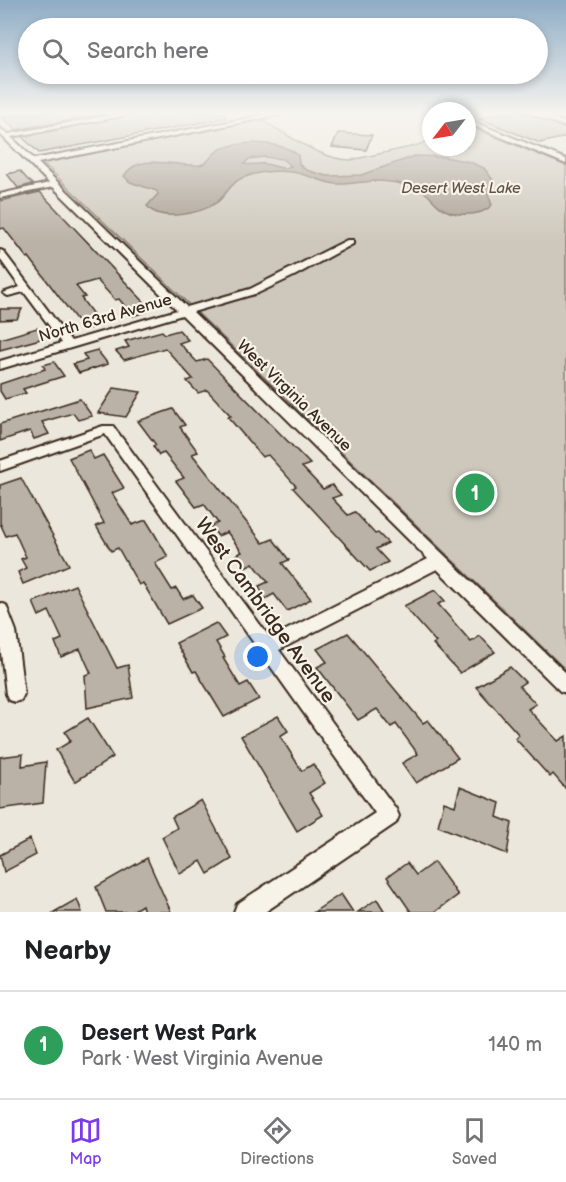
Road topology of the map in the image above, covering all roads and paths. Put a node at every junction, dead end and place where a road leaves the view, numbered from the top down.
1 (26, 156) edge
2 (64, 156) edge
3 (550, 156) edge
4 (32, 162) junction
5 (566, 162) edge
6 (56, 184) junction
7 (0, 196) edge
8 (350, 242) dead end
9 (0, 253) edge
10 (27, 288) junction
11 (8, 293) dead end
12 (184, 311) junction
13 (69, 345) junction
14 (0, 365) edge
15 (0, 466) edge
16 (440, 560) junction
17 (0, 610) edge
18 (268, 647) junction
19 (566, 685) edge
20 (15, 694) dead end
21 (245, 912) edge

1 - 4 street, West Virginia Avenue
2 - 4 street
3 - 5 street
4 - 6 street, West Virginia Avenue
6 - 7 street
6 - 12 street, West Virginia Avenue
8 - 12 street, North 63rd Avenue
9 - 10 street
10 - 11 street
10 - 13 street
12 - 13 street, North 63rd Avenue
12 - 16 street, West Virginia Avenue
13 - 14 street, North 63rd Avenue
15 - 18 street, West Cambridge Avenue
16 - 18 street
16 - 19 street, West Virginia Avenue
17 - 20 street
18 - 21 street, West Cambridge Avenue

